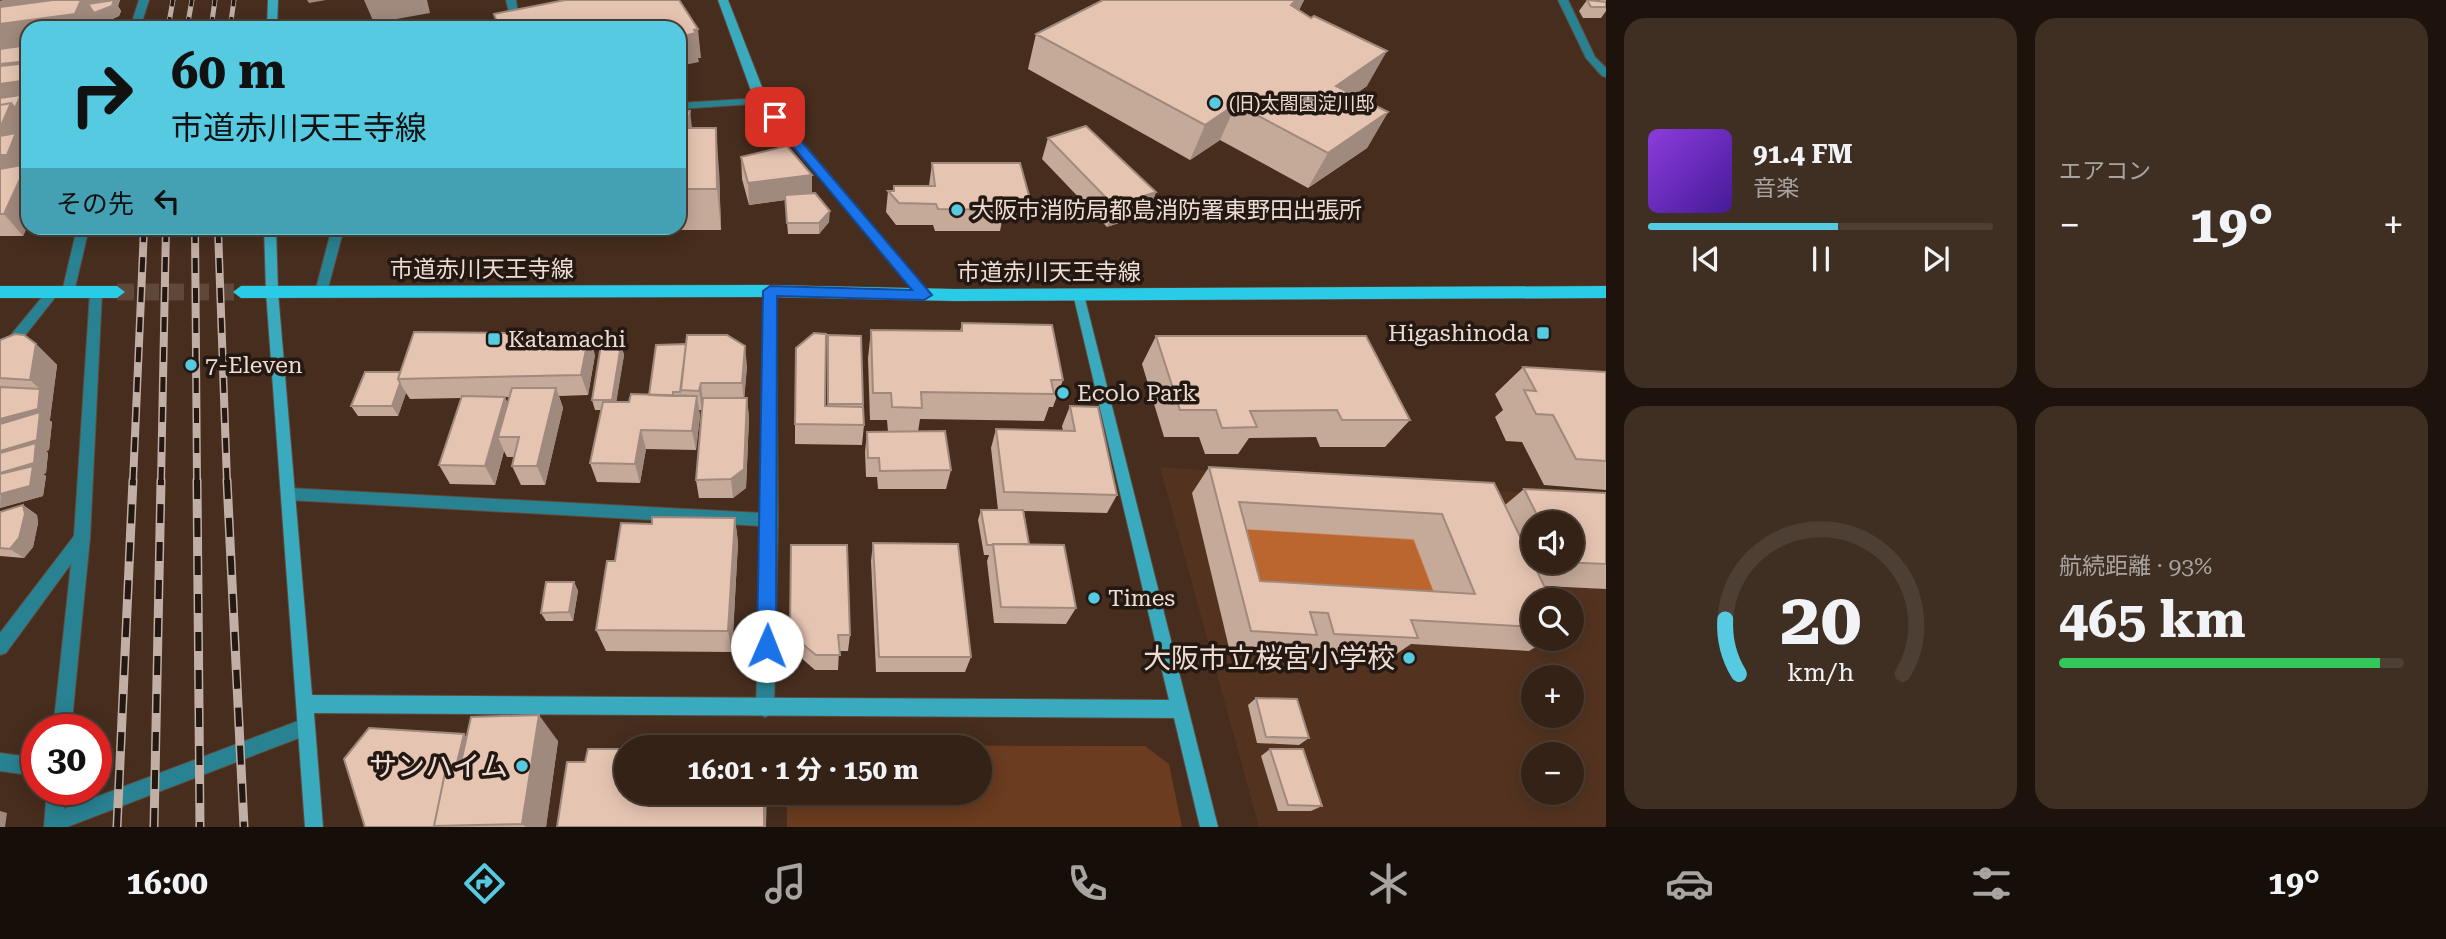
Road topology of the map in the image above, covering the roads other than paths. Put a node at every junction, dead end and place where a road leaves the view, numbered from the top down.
1 (144, 0) edge
2 (273, 0) edge
3 (510, 0) edge
4 (723, 0) edge
5 (1563, 0) edge
6 (528, 18) edge
7 (135, 21) edge
8 (272, 21) edge
9 (516, 21) joint
10 (1606, 74) edge
11 (762, 101) junction
12 (686, 106) edge
13 (81, 235) edge
14 (270, 235) edge
15 (336, 235) edge
16 (770, 291) junction
17 (0, 292) edge
18 (61, 292) junction
19 (96, 292) junction
20 (117, 292) tunnel mouth
21 (241, 292) tunnel mouth
22 (272, 292) junction
23 (321, 292) junction
24 (1606, 292) edge
25 (1079, 294) junction
26 (924, 295) junction
27 (0, 357) edge
28 (288, 494) junction
29 (770, 520) junction
30 (82, 538) junction
31 (0, 647) edge
32 (304, 704) junction
33 (765, 708) junction
34 (1180, 709) junction
35 (64, 714) edge
36 (306, 727) junction
37 (0, 762) edge
38 (21, 764) edge
39 (55, 805) edge
40 (53, 825) edge
41 (314, 827) edge
42 (1209, 827) edge

1 - 7 street
2 - 8 street
3 - 9 street
4 - 11 street
5 - 10 street
6 - 9 street
11 - 12 street
11 - 26 street
13 - 18 street
14 - 22 street
15 - 23 street
16 - 23 main road, 市道赤川天王寺線
16 - 26 main road, 市道赤川天王寺線
16 - 29 street
17 - 18 main road
18 - 19 main road
18 - 27 street
19 - 20 main road
19 - 30 street
21 - 22 main road, 市道赤川天王寺線
22 - 23 main road, 市道赤川天王寺線
22 - 28 street
24 - 25 main road, 市道赤川天王寺線
25 - 26 main road, 市道赤川天王寺線
25 - 34 street
28 - 29 street
28 - 32 street
29 - 33 street
30 - 31 street
30 - 35 street
32 - 33 street
32 - 36 street
33 - 34 street
34 - 42 street
36 - 40 street
36 - 41 street
37 - 38 street
39 - 40 street

